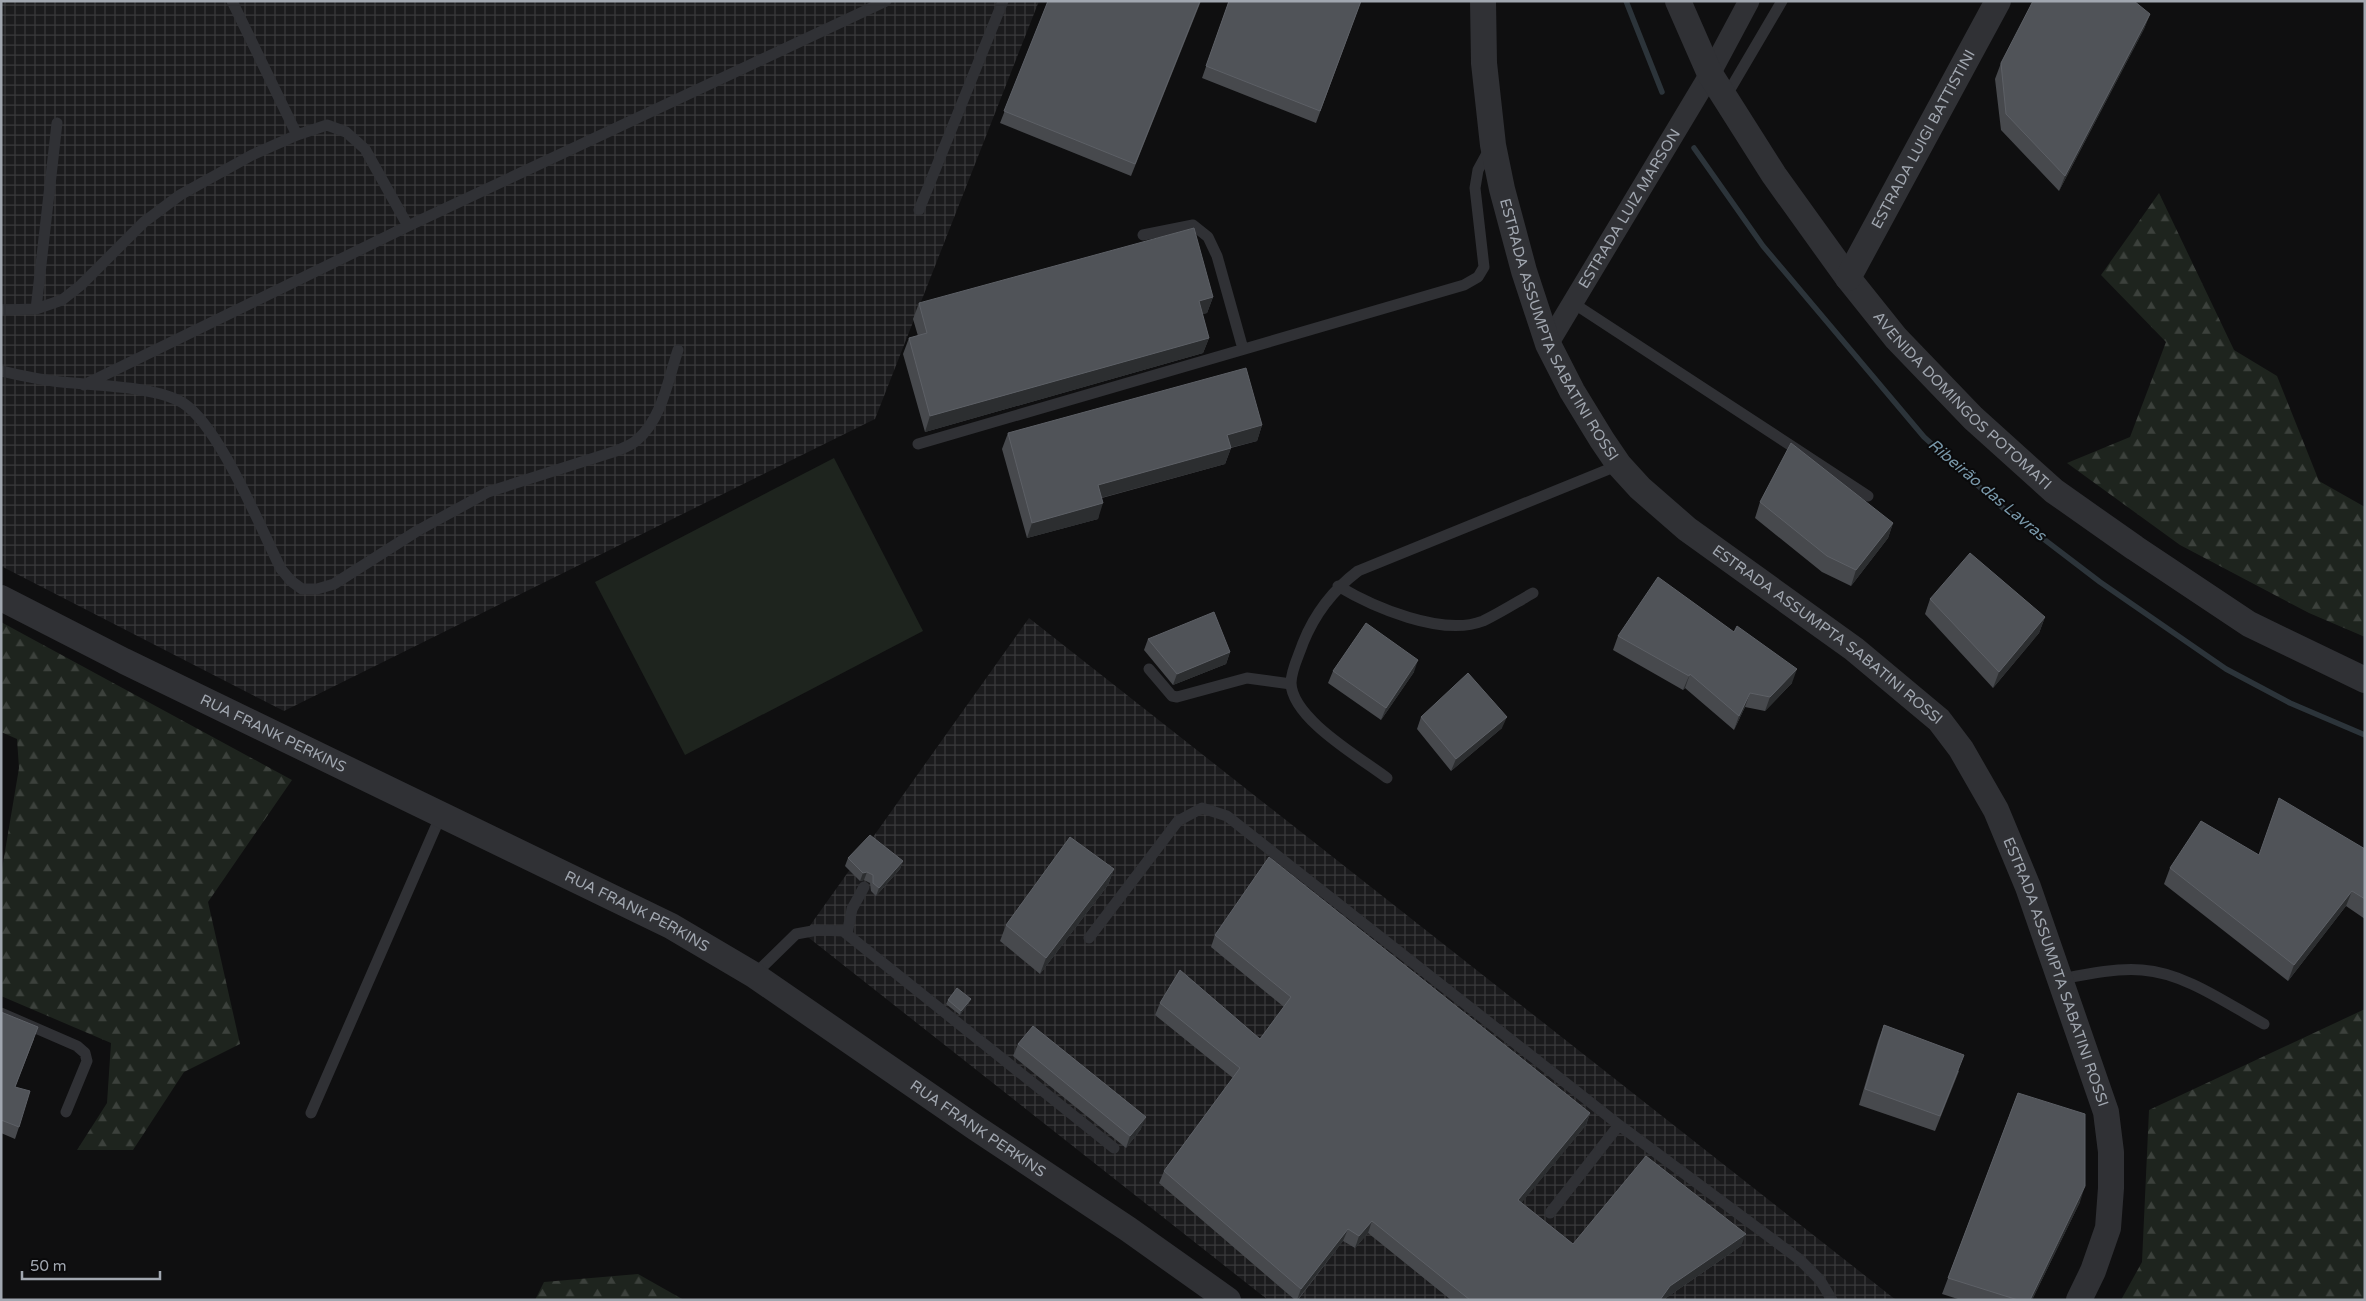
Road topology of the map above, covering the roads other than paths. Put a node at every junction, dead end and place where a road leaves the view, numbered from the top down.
1 (232, 1) edge
2 (886, 1) edge
3 (1003, 1) edge
4 (1483, 1) edge
5 (1678, 1) edge
6 (1749, 1) edge
7 (1782, 1) edge
8 (1998, 1) edge
9 (1710, 74) junction
10 (1725, 98) junction
11 (57, 124) dead end
12 (297, 135) junction
13 (1493, 145) junction
14 (919, 210) dead end
15 (408, 226) junction
16 (1143, 235) dead end
17 (1848, 278) junction
18 (1573, 303) junction
19 (36, 309) junction
20 (1, 310) edge
21 (1548, 344) junction
22 (1243, 349) junction
23 (678, 350) dead end
24 (1, 372) edge
25 (84, 384) junction
26 (918, 444) dead end
27 (1619, 465) junction
28 (1868, 496) dead end
29 (1338, 586) junction
30 (1533, 593) dead end
31 (1, 598) edge
32 (1149, 669) dead end
33 (2365, 680) edge
34 (1291, 684) junction
35 (1387, 778) dead end
36 (441, 815) junction
37 (864, 887) dead end
38 (847, 934) junction
39 (1089, 938) dead end
40 (754, 975) junction
41 (2061, 979) junction
42 (1, 1013) edge
43 (2264, 1024) dead end
44 (66, 1112) dead end
45 (311, 1113) dead end
46 (1619, 1125) junction
47 (1114, 1148) dead end
48 (1550, 1213) dead end
49 (1228, 1300) edge
50 (1832, 1300) edge
51 (2079, 1300) edge

1 - 12 lane
2 - 15 lane
3 - 14 lane
4 - 13 street, ESTRADA ASSUMPTA SABATINI ROSSI
5 - 9 street, AVENIDA DOMINGOS POTOMATI
6 - 9 street, ESTRADA LUIZ MARSON
7 - 10 lane
8 - 17 street, ESTRADA LUIGI BATTISTINI
9 - 10 street, AVENIDA DOMINGOS POTOMATI
9 - 18 street, ESTRADA LUIZ MARSON
10 - 17 street, AVENIDA DOMINGOS POTOMATI
11 - 19 lane
12 - 15 lane
12 - 19 lane
13 - 21 street, ESTRADA ASSUMPTA SABATINI ROSSI
13 - 22 lane
15 - 25 lane
16 - 22 lane
17 - 33 street, AVENIDA DOMINGOS POTOMATI
18 - 21 street, ESTRADA LUIZ MARSON
18 - 28 lane
19 - 20 lane
21 - 27 street, ESTRADA ASSUMPTA SABATINI ROSSI
22 - 26 lane
23 - 25 lane
24 - 25 lane
27 - 29 lane
27 - 41 street, ESTRADA ASSUMPTA SABATINI ROSSI
29 - 30 lane
29 - 34 lane
31 - 36 street, RUA FRANK PERKINS
32 - 34 lane
34 - 35 lane
36 - 40 street, RUA FRANK PERKINS
36 - 45 lane
37 - 38 lane
38 - 40 lane
38 - 47 lane
39 - 46 lane
40 - 49 street, RUA FRANK PERKINS
41 - 43 lane
41 - 51 street, ESTRADA ASSUMPTA SABATINI ROSSI
42 - 44 lane
46 - 48 lane
46 - 50 lane

